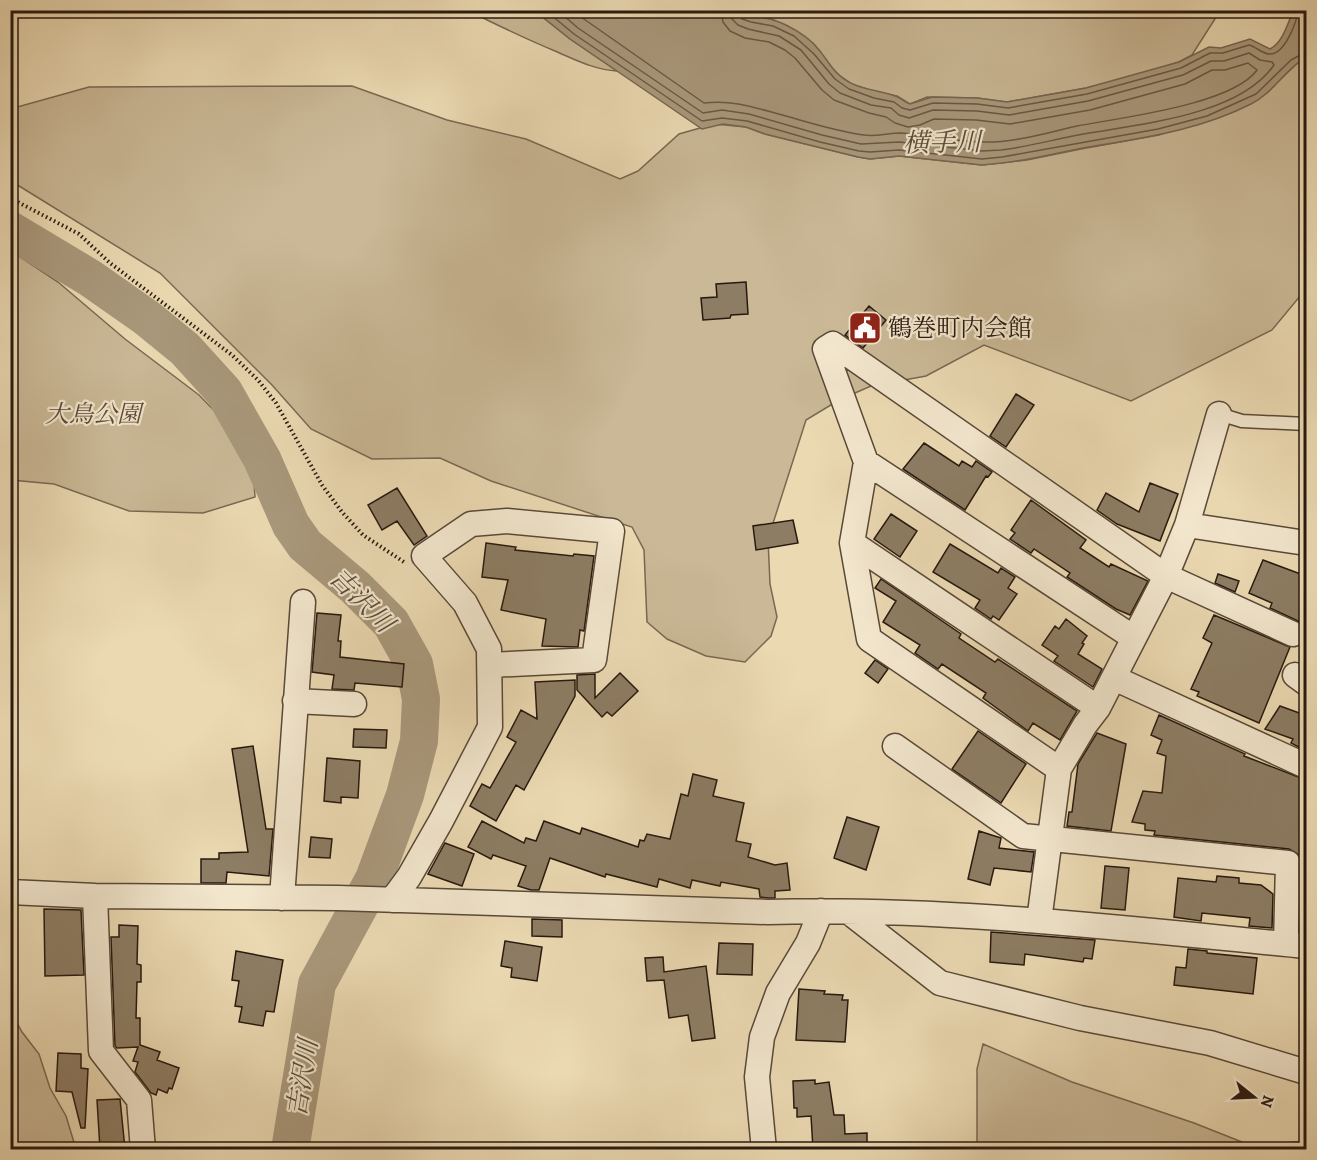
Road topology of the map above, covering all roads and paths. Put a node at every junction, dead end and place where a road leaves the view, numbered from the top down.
1 (10, 198) edge
2 (1219, 414) joint
3 (1306, 424) edge
4 (866, 462) junction
5 (1187, 525) junction
6 (852, 543) junction
7 (1306, 543) edge
8 (411, 567) dead end
9 (1166, 576) junction
10 (303, 602) dead end
11 (1293, 634) dead end
12 (1134, 638) junction
13 (490, 665) junction
14 (1114, 678) junction
15 (295, 701) junction
16 (354, 704) dead end
17 (1098, 708) junction
18 (895, 746) dead end
19 (1306, 766) edge
20 (1059, 769) junction
21 (1050, 838) junction
22 (10, 892) edge
23 (95, 896) junction
24 (282, 898) junction
25 (392, 900) junction
26 (821, 911) junction
27 (849, 912) junction
28 (1039, 921) junction
29 (1296, 945) edge
30 (1306, 1072) edge
31 (143, 1149) edge
32 (764, 1149) edge

1 - 8 path
2 - 3 lane
2 - 5 street
4 - 6 street
4 - 9 street
4 - 12 street
5 - 7 street
5 - 9 street
6 - 17 street
6 - 20 street
9 - 11 street
9 - 12 street
10 - 15 street
12 - 14 street
13 - 13 street
13 - 25 street
14 - 17 street
14 - 19 street
15 - 16 street
15 - 24 street
17 - 20 street
18 - 21 street
20 - 21 street
21 - 28 street
21 - 29 street
22 - 23 street
23 - 24 street
23 - 31 street
24 - 25 street
25 - 26 street
26 - 27 street
26 - 32 street
27 - 28 street
27 - 30 street
28 - 29 street

